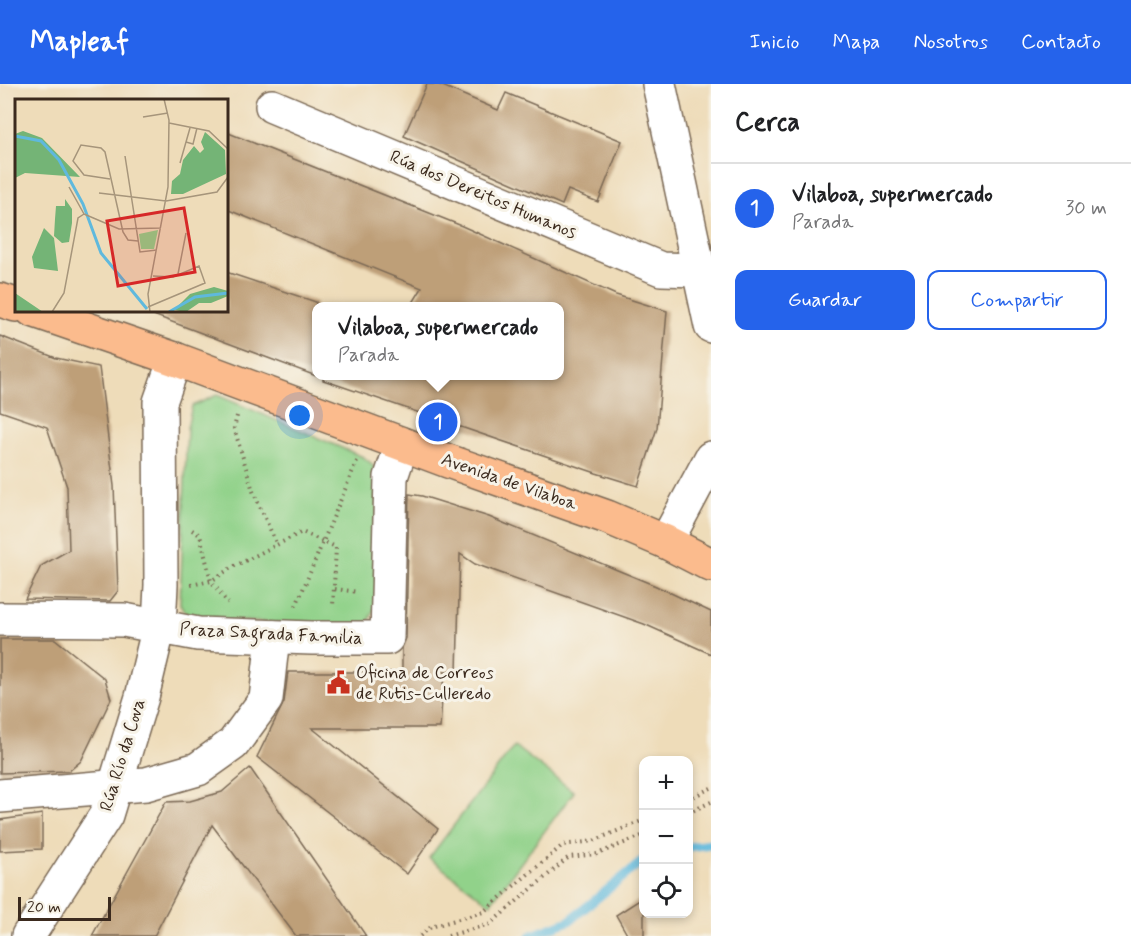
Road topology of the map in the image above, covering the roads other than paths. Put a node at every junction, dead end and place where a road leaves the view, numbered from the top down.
1 (659, 84) edge
2 (272, 106) dead end
3 (698, 270) junction
4 (0, 300) edge
5 (15, 305) edge
6 (38, 312) edge
7 (711, 326) edge
8 (176, 359) junction
9 (402, 444) junction
10 (711, 458) edge
11 (666, 542) junction
12 (711, 565) edge
13 (0, 619) edge
14 (159, 626) junction
15 (278, 637) junction
16 (116, 787) junction
17 (0, 796) edge
18 (28, 936) edge

1 - 3 street
2 - 3 street, Rúa dos Dereitos Humanos
3 - 7 street
4 - 5 highway
6 - 8 highway, Avenida de Vilaboa
8 - 9 highway, Avenida de Vilaboa
8 - 14 street, Praza Sagrada Familia
9 - 11 highway, Avenida de Vilaboa
9 - 15 street, Praza Sagrada Familia
10 - 11 street
11 - 12 highway, Avenida de Vilaboa
13 - 14 street
14 - 15 street, Praza Sagrada Familia
14 - 16 street, Rúa Río da Cova
15 - 16 street
16 - 17 street
16 - 18 street, Rúa Río da Cova

